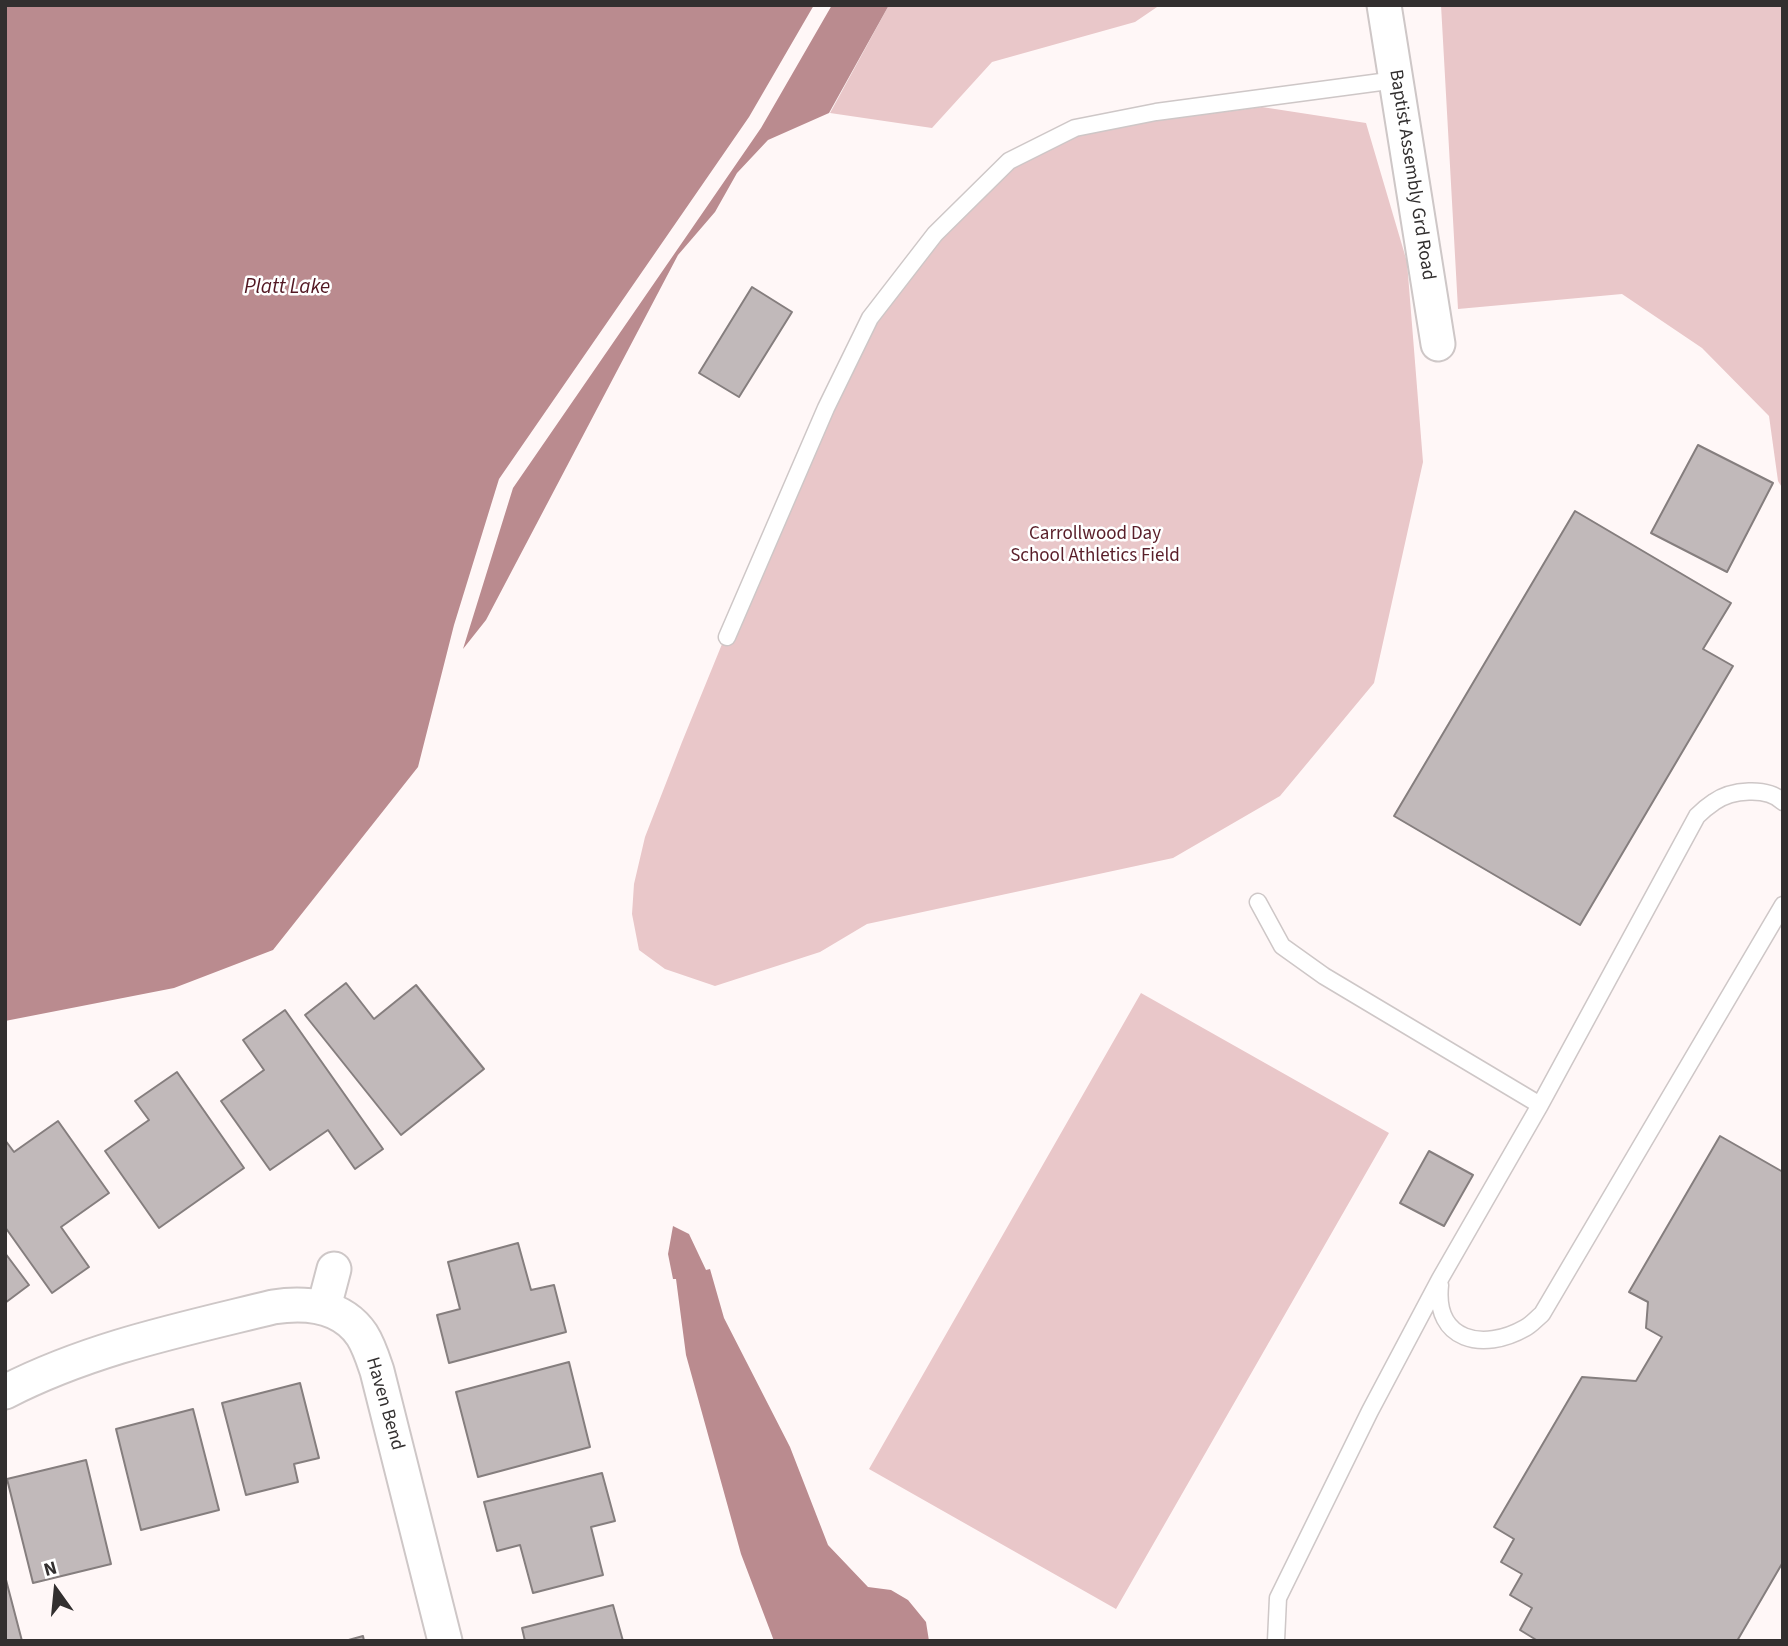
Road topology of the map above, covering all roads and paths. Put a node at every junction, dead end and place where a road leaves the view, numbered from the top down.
1 (1384, 5) edge
2 (1396, 80) junction
3 (1438, 344) dead end
4 (727, 637) dead end
5 (1783, 802) edge
6 (1258, 902) dead end
7 (1783, 905) edge
8 (1540, 1105) junction
9 (334, 1269) dead end
10 (1440, 1279) junction
11 (324, 1307) junction
12 (5, 1392) edge
13 (445, 1641) edge
14 (1276, 1641) edge

1 - 2 street, Baptist Assembly Grd Road
2 - 3 street, Baptist Assembly Grd Road
2 - 4 lane
5 - 8 lane
6 - 8 lane
7 - 10 lane
8 - 10 lane
9 - 11 street
10 - 14 lane
11 - 12 street, Haven Bend
11 - 13 street, Haven Bend

